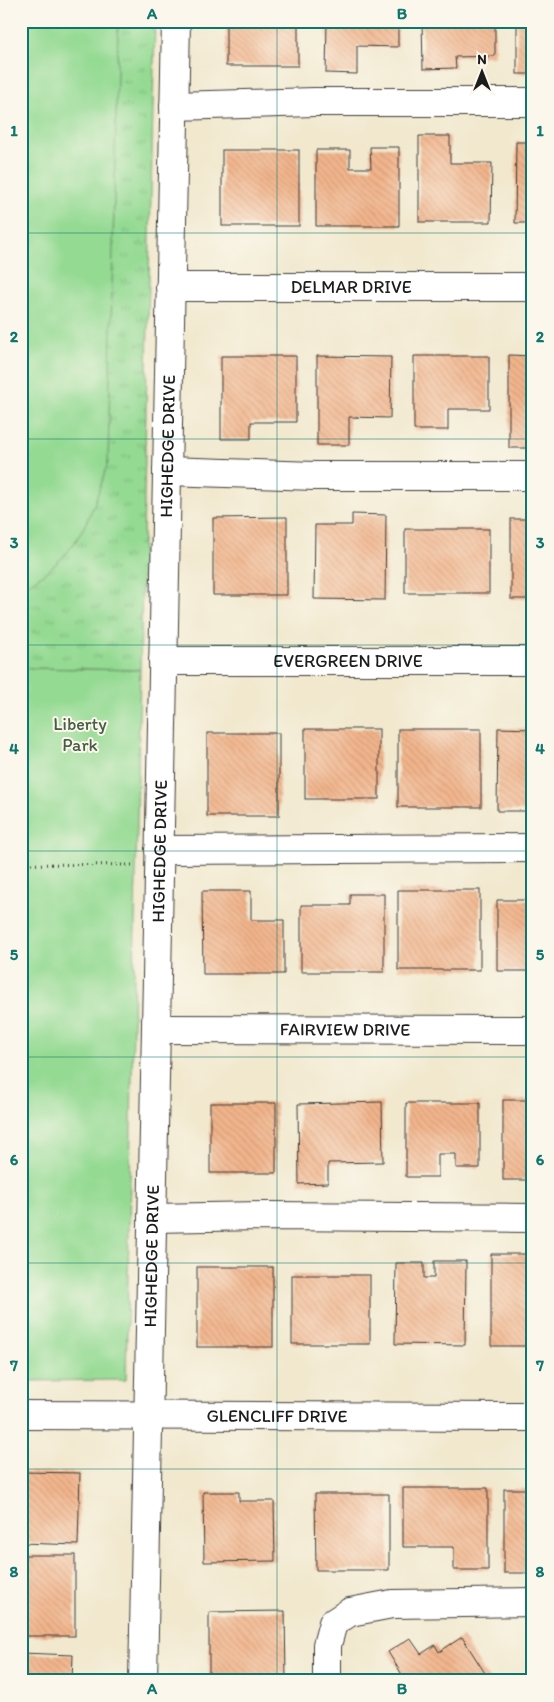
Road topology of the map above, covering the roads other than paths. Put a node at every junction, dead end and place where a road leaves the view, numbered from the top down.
1 (176, 21) edge
2 (533, 102) edge
3 (174, 106) junction
4 (170, 287) junction
5 (533, 287) edge
6 (166, 471) junction
7 (533, 476) edge
8 (163, 661) junction
9 (533, 661) edge
10 (533, 848) edge
11 (150, 857) junction
12 (156, 1029) junction
13 (533, 1030) edge
14 (152, 1218) junction
15 (533, 1218) edge
16 (21, 1415) edge
17 (148, 1415) junction
18 (533, 1417) edge
19 (533, 1602) edge
20 (143, 1681) edge
21 (326, 1681) edge

1 - 3 street, HIGHEDGE DRIVE
2 - 3 street
3 - 4 street, HIGHEDGE DRIVE
4 - 5 street, DELMAR DRIVE
4 - 6 street, HIGHEDGE DRIVE
6 - 7 street
6 - 8 street, HIGHEDGE DRIVE
8 - 9 street, EVERGREEN DRIVE
8 - 11 street, HIGHEDGE DRIVE
10 - 11 street
11 - 12 street, HIGHEDGE DRIVE
12 - 13 street, FAIRVIEW DRIVE
12 - 14 street, HIGHEDGE DRIVE
14 - 15 street
14 - 17 street, HIGHEDGE DRIVE
16 - 17 street, GLENCLIFF DRIVE
17 - 18 street, GLENCLIFF DRIVE
17 - 20 street, HIGHEDGE DRIVE
19 - 21 street

